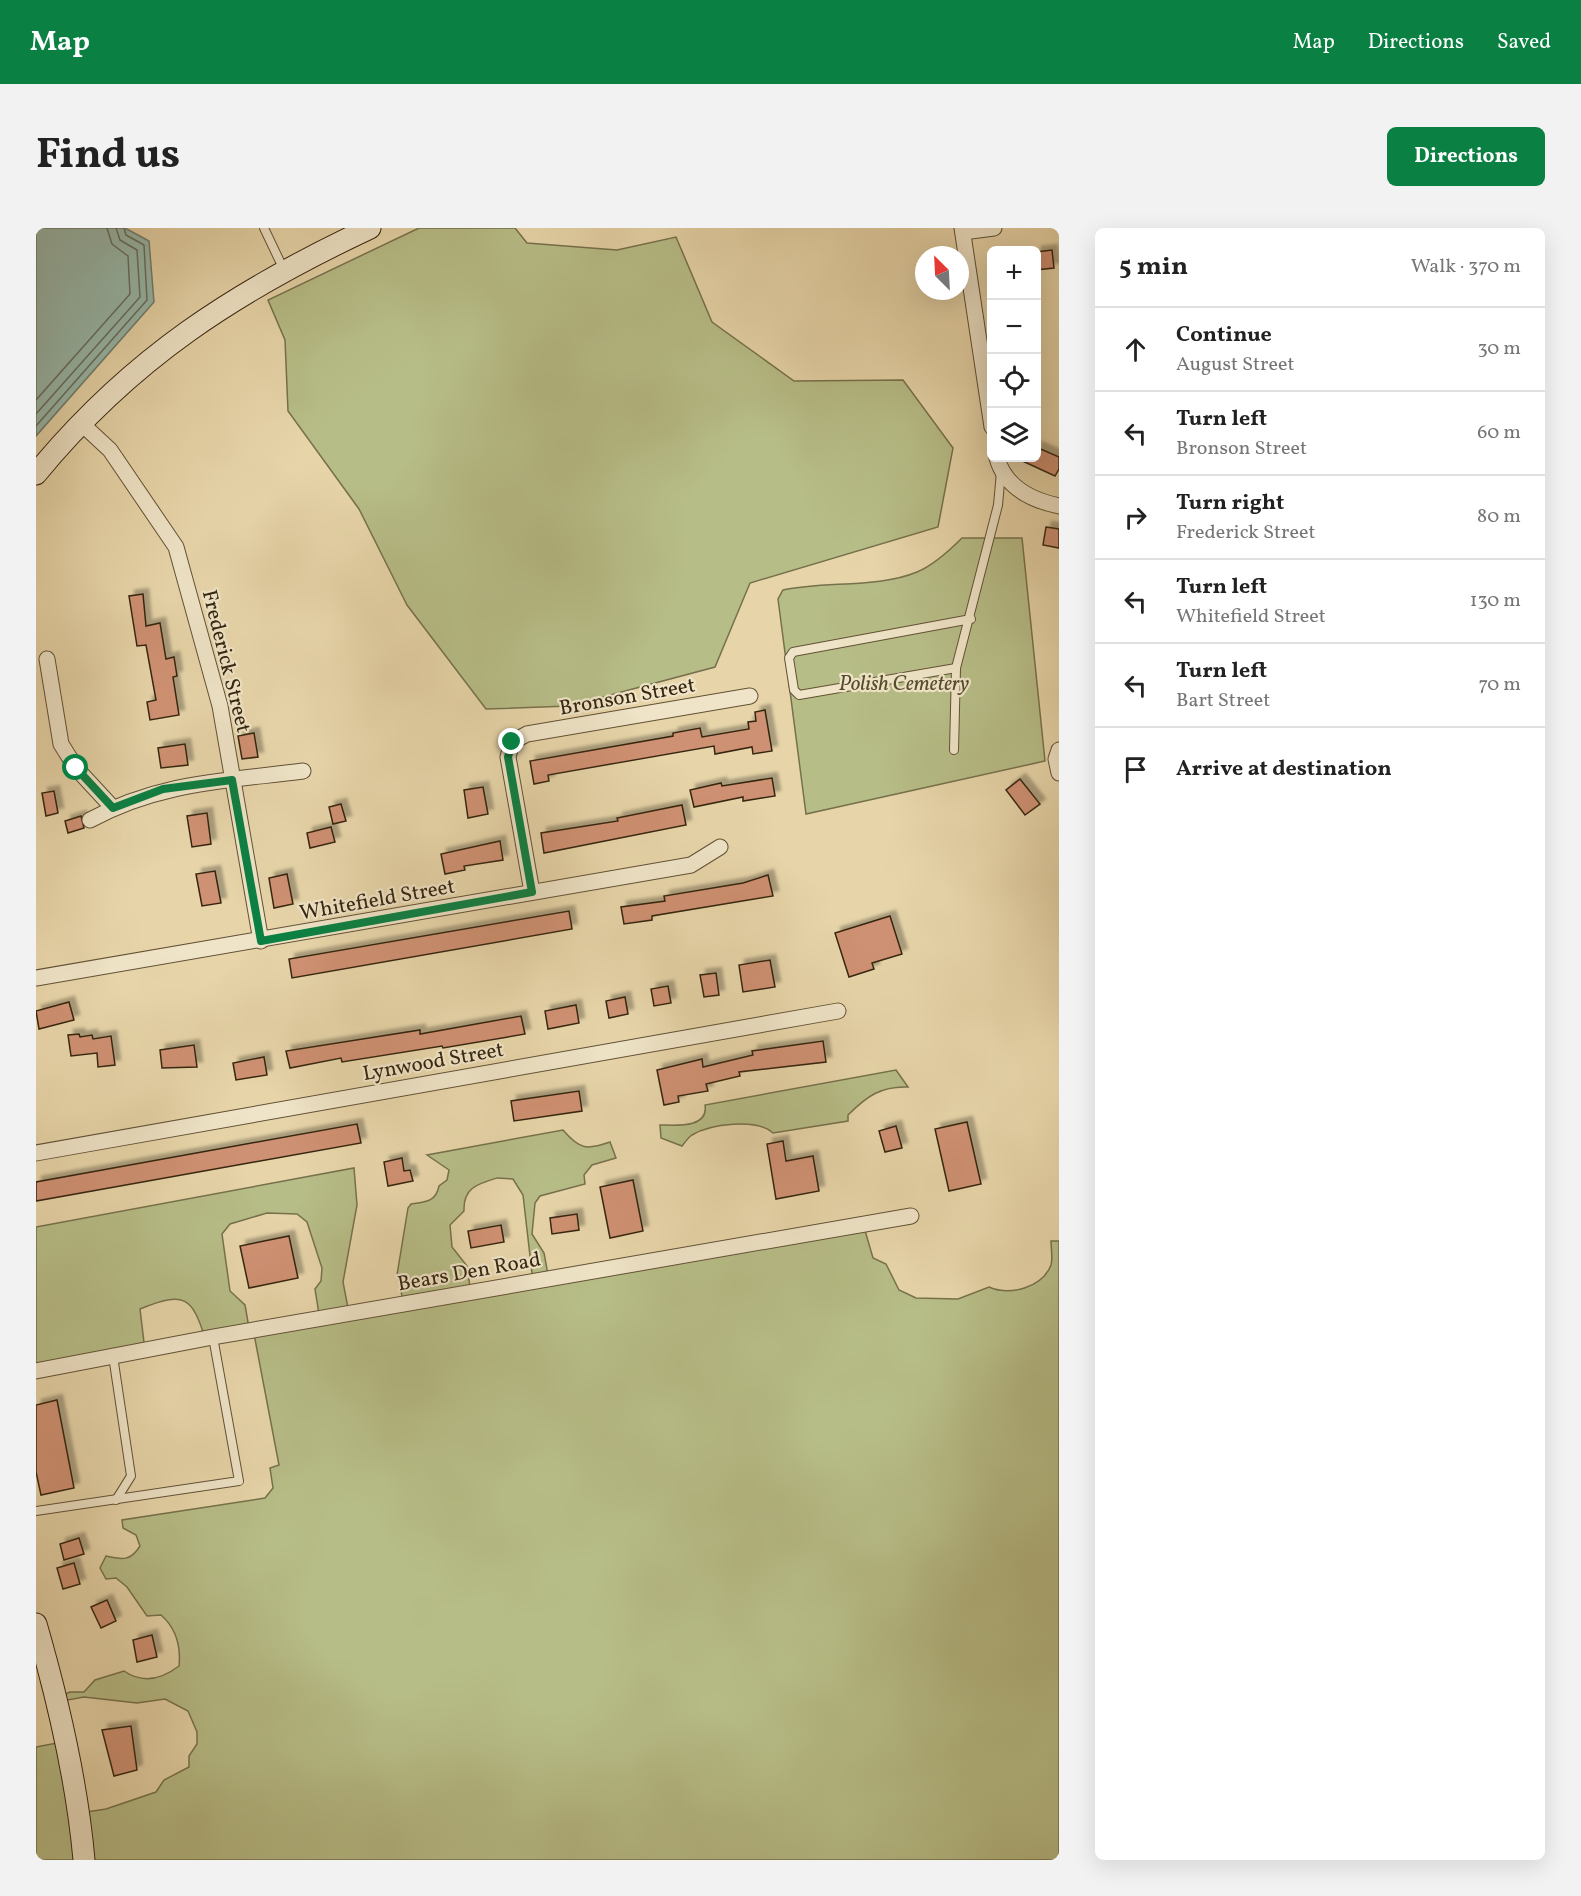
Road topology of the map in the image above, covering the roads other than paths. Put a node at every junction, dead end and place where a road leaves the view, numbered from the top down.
1 (264, 228) edge
2 (370, 228) edge
3 (994, 228) edge
4 (962, 230) edge
5 (284, 270) junction
6 (989, 408) edge
7 (82, 424) junction
8 (999, 465) edge
9 (36, 474) edge
10 (1059, 506) edge
11 (971, 619) junction
12 (47, 659) dead end
13 (956, 668) junction
14 (750, 696) dead end
15 (954, 750) dead end
16 (1059, 750) edge
17 (303, 771) dead end
18 (1059, 773) edge
19 (232, 780) junction
20 (113, 808) junction
21 (90, 820) dead end
22 (720, 847) dead end
23 (532, 892) junction
24 (261, 941) junction
25 (36, 978) edge
26 (838, 1011) dead end
27 (36, 1153) edge
28 (911, 1216) dead end
29 (213, 1337) junction
30 (113, 1356) junction
31 (36, 1371) edge
32 (116, 1500) junction
33 (36, 1511) edge
34 (36, 1624) edge
35 (84, 1860) edge

1 - 5 lane
2 - 5 main road
3 - 4 street
4 - 6 street
5 - 7 main road
7 - 9 main road
7 - 19 street, Frederick Street
8 - 10 street
8 - 11 lane
11 - 13 lane
11 - 13 lane
12 - 20 street
13 - 15 lane
14 - 23 street, Bronson Street
16 - 18 street
17 - 19 street
19 - 20 street
19 - 24 street, Frederick Street
20 - 21 street
22 - 23 street, Whitefield Street
23 - 24 street, Whitefield Street
24 - 25 street, Whitefield Street
26 - 27 street, Lynwood Street
28 - 29 street, Bears Den Road
29 - 30 street, Bears Den Road
29 - 32 lane
30 - 31 street, Bears Den Road
30 - 32 lane
32 - 33 lane
34 - 35 main road

